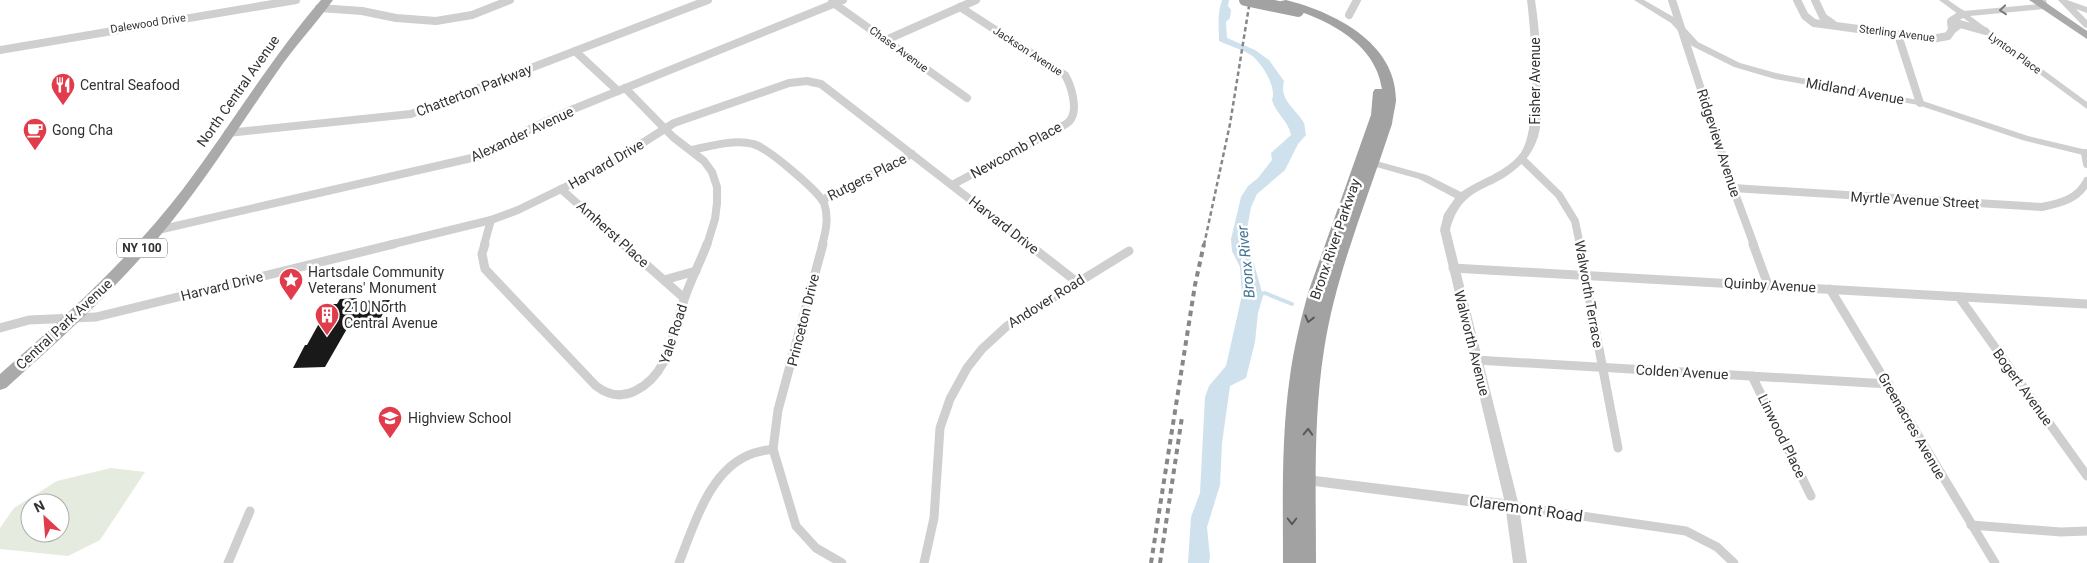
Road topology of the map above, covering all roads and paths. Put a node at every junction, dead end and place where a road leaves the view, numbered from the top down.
1 (296, 0) edge
2 (510, 0) edge
3 (708, 0) edge
4 (843, 0) edge
5 (976, 0) edge
6 (1245, 0) edge
7 (1269, 0) edge
8 (1357, 0) edge
9 (1531, 0) edge
10 (1638, 0) edge
11 (1672, 0) edge
12 (1797, 0) edge
13 (1815, 0) edge
14 (1943, 0) edge
15 (2062, 1) edge
16 (832, 2) edge
17 (2041, 2) edge
18 (323, 4) edge
19 (960, 7) junction
20 (1299, 9) junction
21 (2087, 10) edge
22 (1962, 14) junction
23 (1348, 15) dead end
24 (2086, 22) edge
25 (1838, 26) junction
26 (1952, 30) junction
27 (1682, 31) junction
28 (1988, 33) junction
29 (1898, 35) junction
30 (2087, 36) edge
31 (886, 40) junction
32 (0, 50) edge
33 (576, 51) junction
34 (622, 90) junction
35 (967, 98) dead end
36 (1920, 103) junction
37 (2087, 106) edge
38 (1073, 110) joint
39 (665, 128) junction
40 (228, 134) junction
41 (692, 150) junction
42 (2086, 153) edge
43 (912, 154) junction
44 (1522, 159) junction
45 (1372, 163) junction
46 (2087, 164) edge
47 (203, 171) joint
48 (2087, 181) edge
49 (952, 185) junction
50 (1733, 188) junction
51 (561, 189) junction
52 (1462, 197) junction
53 (822, 200) junction
54 (491, 220) junction
55 (158, 230) junction
56 (1129, 250) dead end
57 (1453, 268) junction
58 (696, 271) junction
59 (1585, 276) junction
60 (664, 280) junction
61 (1077, 282) junction
62 (1768, 285) junction
63 (1830, 289) junction
64 (1959, 297) junction
65 (684, 298) junction
66 (2087, 304) edge
67 (73, 319) junction
68 (0, 328) edge
69 (1476, 360) junction
70 (1602, 368) junction
71 (1752, 376) junction
72 (0, 384) edge
73 (1889, 384) junction
74 (1618, 448) dead end
75 (773, 449) junction
76 (2087, 476) edge
77 (1300, 479) junction
78 (1811, 496) dead end
79 (1512, 506) junction
80 (250, 512) dead end
81 (1971, 525) junction
82 (2087, 531) edge
83 (228, 563) edge
84 (679, 563) edge
85 (842, 563) edge
86 (924, 563) edge
87 (1292, 563) edge
88 (1308, 563) edge
89 (1520, 563) edge
90 (1734, 563) edge
91 (1995, 563) edge

1 - 32 street, Dalewood Drive
2 - 18 street
3 - 33 street, Chatterton Parkway
4 - 16 street, Alexander Avenue
5 - 19 street
6 - 20 highway, Bronx River Parkway, bridge
7 - 20 highway, Bronx River Parkway
8 - 23 street
9 - 44 street, Fisher Avenue
10 - 27 street, Midland Avenue
11 - 27 street, Ridgeview Avenue
12 - 25 street
13 - 25 street
14 - 22 street, Lynton Place
15 - 21 street
15 - 24 street
16 - 31 street, Chase Avenue
16 - 34 street, Alexander Avenue
17 -> 22 street
17 - 24 main road
17 - 30 main road
18 - 40 main road, North Central Avenue / NY 100
19 - 31 street
19 - 38 street, Jackson Avenue
20 - 45 highway, Bronx River Parkway
20 -> 77 highway, Bronx River Parkway
22 - 26 street, Sterling Avenue
22 - 28 street, Lynton Place
25 - 29 street, Sterling Avenue
26 - 28 street, Sterling Avenue
26 - 29 street, Sterling Avenue
27 - 36 street, Midland Avenue
27 - 50 street, Ridgeview Avenue
28 - 37 street, Lynton Place
29 - 36 street
31 - 35 street, Chase Avenue
33 - 34 street, Yale Road
33 - 40 street, Chatterton Parkway
34 - 39 street, Yale Road
34 - 55 street, Alexander Avenue
36 - 42 street, Midland Avenue
38 - 49 street, Newcomb Place
39 - 41 street, Yale Road
39 - 43 street, Harvard Drive
39 - 51 street, Harvard Drive
40 - 47 main road, North Central Avenue / NY 100
41 - 53 street
41 - 58 street, Yale Road
42 - 46 street
43 - 49 street, Harvard Drive
43 - 53 street, Rutgers Place
44 - 52 street, Walworth Avenue
44 - 59 street, Walworth Terrace
45 - 52 street
77 -> 45 highway, Bronx River Parkway
47 - 55 main road, Central Park Avenue / NY 100
48 - 50 street, Myrtle Avenue Street
49 - 61 street, Harvard Drive
50 - 62 street, Ridgeview Avenue
51 - 54 street, Harvard Drive
51 - 60 street, Amherst Place
52 - 57 street, Walworth Avenue
53 - 75 street, Princeton Drive
54 - 65 street, Yale Road
54 - 67 street, Harvard Drive
55 - 67 main road, Central Park Avenue / NY 100
56 - 61 street, Andover Road
57 - 59 street, Quinby Avenue
57 - 69 street, Walworth Avenue
58 - 60 street
58 - 65 street, Yale Road
59 - 62 street, Quinby Avenue
59 - 70 street, Walworth Terrace
60 - 65 street, Amherst Place
61 - 86 street, Andover Road
62 - 63 street, Quinby Avenue
63 - 64 street, Quinby Avenue
63 - 73 street, Greenacres Avenue
64 - 66 street, Quinby Avenue
64 - 76 street, Bogert Avenue
67 - 68 street, Harvard Drive
67 - 72 main road, Central Park Avenue / NY 100
69 - 70 street, Colden Avenue
69 - 79 street, Walworth Avenue
70 - 71 street, Colden Avenue
70 - 74 street, Walworth Terrace
71 - 73 street, Colden Avenue
71 - 78 street, Linwood Place
73 - 81 street, Greenacres Avenue
75 - 84 street
75 - 85 street, Princeton Drive
77 - 79 street, Claremont Road
77 -> 87 highway, Bronx River Parkway
77 - 88 highway, Bronx River Parkway
79 - 89 street, Walworth Avenue
79 - 90 street, Claremont Road
80 - 83 street
81 - 82 street
81 - 91 street, Greenacres Avenue

